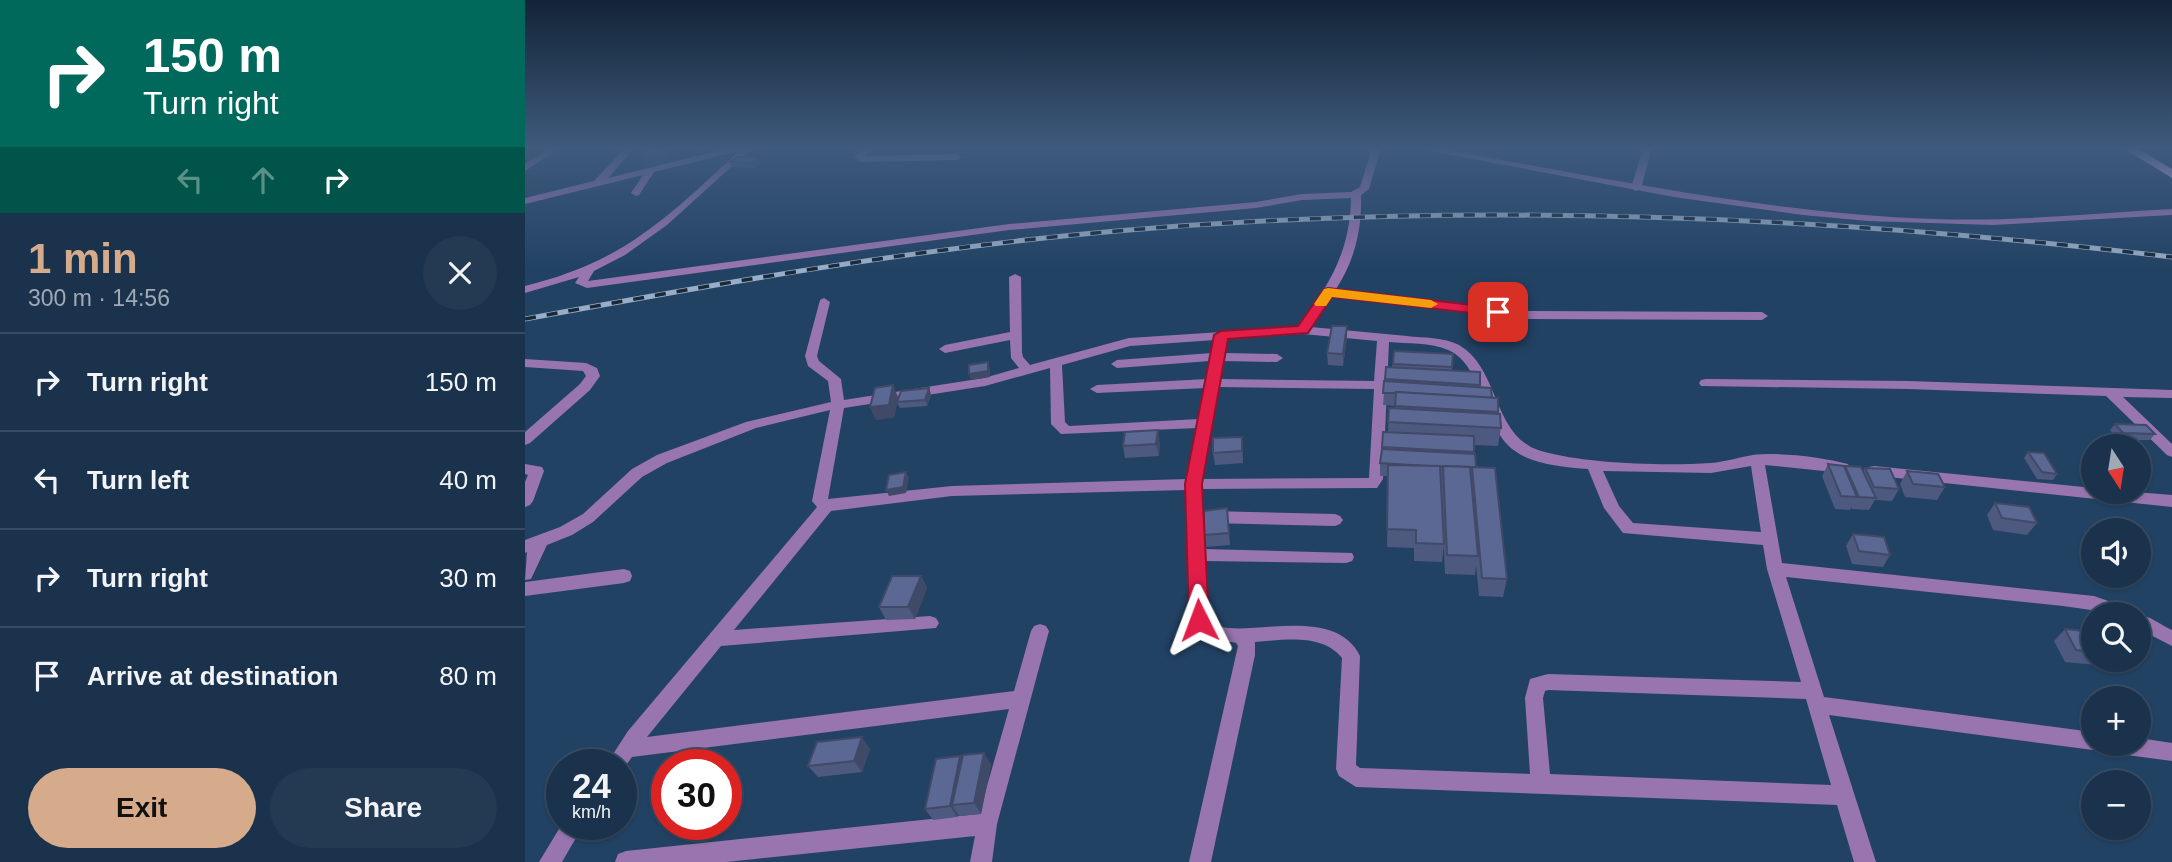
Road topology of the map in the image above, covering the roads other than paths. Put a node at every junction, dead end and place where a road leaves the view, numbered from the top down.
1 (579, 188) edge
2 (639, 188) edge
3 (704, 188) edge
4 (1364, 188) edge
5 (1637, 188) edge
6 (636, 193) dead end
7 (1356, 195) junction
8 (525, 201) edge
9 (2172, 212) edge
10 (590, 267) junction
11 (1015, 277) dead end
12 (525, 290) edge
13 (1328, 292) junction
14 (824, 302) dead end
15 (1762, 316) dead end
16 (1303, 330) junction
17 (1015, 335) junction
18 (1221, 335) junction
19 (1383, 338) junction
20 (945, 349) dead end
21 (1217, 357) junction
22 (1277, 358) dead end
23 (525, 363) edge
24 (1056, 363) junction
25 (1117, 364) dead end
26 (1028, 371) junction
27 (1212, 383) junction
28 (1706, 383) dead end
29 (1381, 385) junction
30 (1097, 389) dead end
31 (2111, 393) junction
32 (2172, 394) edge
33 (838, 405) junction
34 (1204, 423) junction
35 (525, 440) edge
36 (2172, 452) edge
37 (1757, 460) junction
38 (1593, 464) junction
39 (525, 469) edge
40 (1193, 484) junction
41 (525, 501) edge
42 (2172, 501) edge
43 (826, 506) junction
44 (1195, 517) junction
45 (1335, 520) dead end
46 (1770, 539) junction
47 (532, 545) edge
48 (1196, 555) junction
49 (1346, 557) dead end
50 (1776, 569) junction
51 (525, 574) edge
52 (624, 576) dead end
53 (525, 589) edge
54 (2086, 602) edge
55 (930, 623) dead end
56 (2151, 628) edge
57 (1040, 631) dead end
58 (1241, 636) junction
59 (716, 639) junction
60 (2172, 639) edge
61 (1816, 698) junction
62 (1020, 699) junction
63 (2081, 739) edge
64 (627, 748) joint
65 (2151, 749) edge
66 (2172, 752) edge
67 (1541, 783) junction
68 (1845, 795) junction
69 (987, 824) junction
70 (563, 840) edge
71 (549, 862) edge
72 (626, 862) edge
73 (981, 862) edge
74 (1200, 862) edge
75 (1865, 862) edge

1 - 8 street
2 - 6 street
3 - 10 street
4 - 7 street
5 - 9 street
7 - 10 street
7 - 13 street
10 - 12 street
11 - 17 street
13 - 15 street
13 - 16 street
14 - 33 street
16 - 18 street
16 - 19 street
17 - 20 street
17 - 26 street
18 - 21 street
18 - 24 street
19 - 29 street
19 - 38 street
21 - 22 street
21 - 25 street
21 - 27 street
23 - 35 street
24 - 26 street
24 - 34 street
26 - 33 street
27 - 29 street
27 - 30 street
27 - 34 street
28 - 31 street
29 - 40 street
31 - 32 street
31 - 36 street
33 - 43 street
33 - 47 street
34 - 40 street
37 - 38 street
37 - 42 street
37 - 46 street
38 - 46 street
39 - 41 street
40 - 43 street
40 - 44 street
43 - 59 street
44 - 45 street
44 - 48 street
46 - 50 street
47 - 51 street
48 - 49 street
48 - 58 street
50 - 54 street
50 - 61 street
52 - 53 street
55 - 59 street
56 - 60 street
57 - 62 street
58 - 67 street
58 - 74 street
59 - 64 street
61 - 63 street
61 - 67 street
61 - 68 street
62 - 64 street
62 - 69 street
65 - 66 street
67 - 68 street
68 - 75 street
69 - 72 street
69 - 73 street
70 - 71 street

